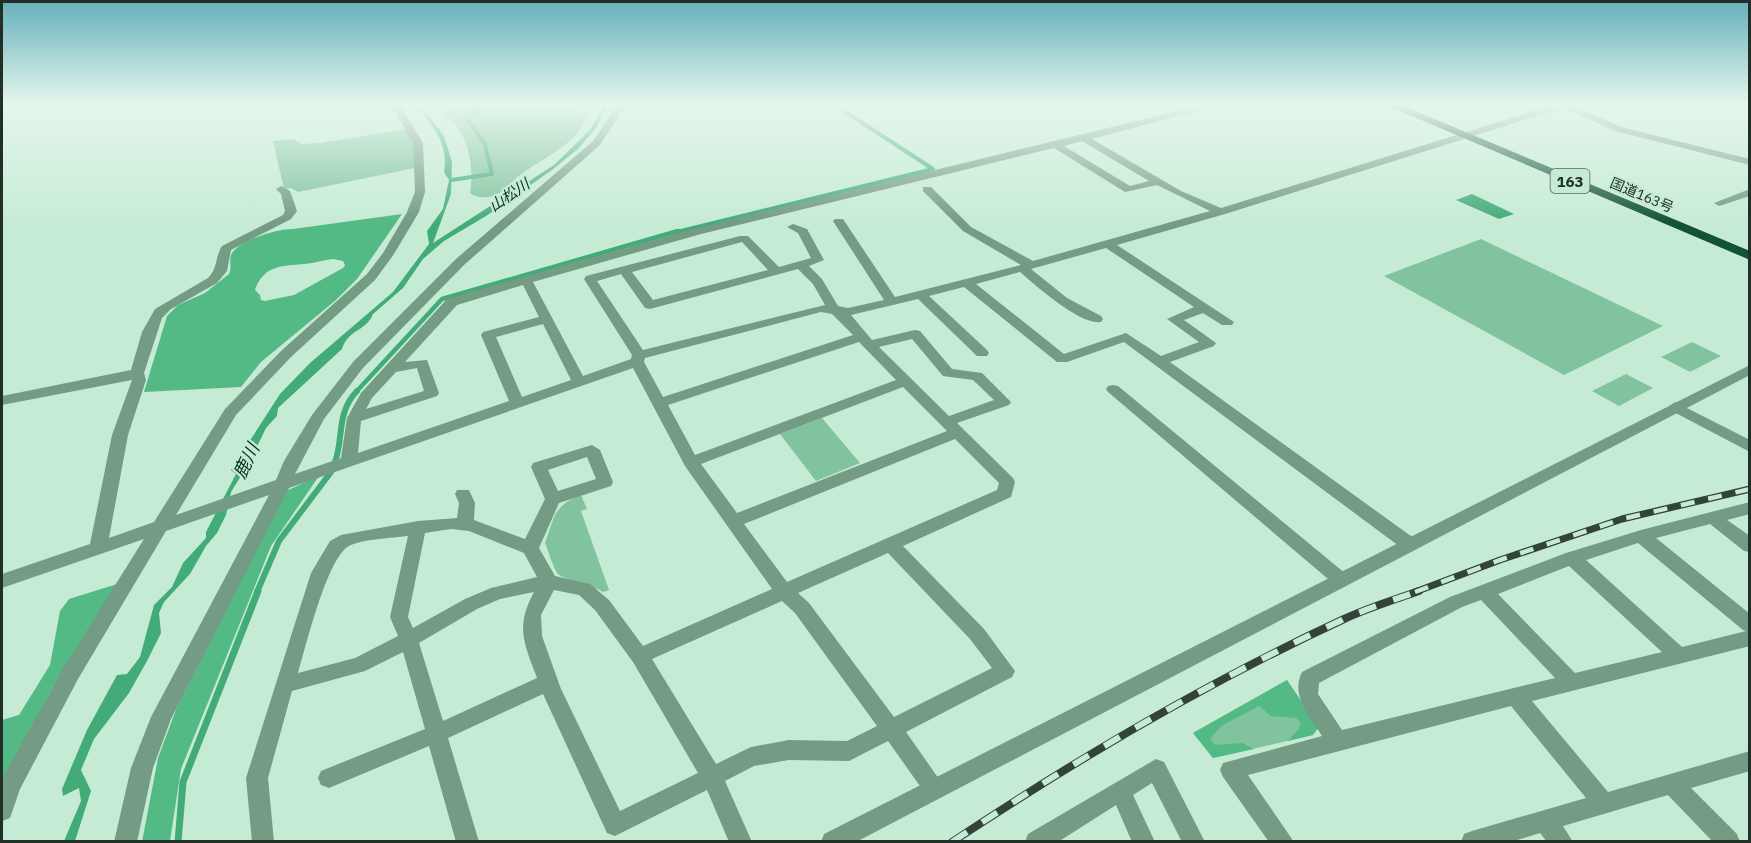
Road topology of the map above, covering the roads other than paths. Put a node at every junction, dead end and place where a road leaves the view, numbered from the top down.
1 (417, 144) edge
2 (595, 144) edge
3 (1095, 144) edge
4 (1443, 144) edge
5 (1484, 144) edge
6 (1679, 144) edge
7 (1056, 145) joint
8 (1749, 162) edge
9 (1160, 181) junction
10 (281, 189) dead end
11 (927, 189) dead end
12 (1749, 192) edge
13 (1719, 203) dead end
14 (1221, 212) junction
15 (839, 221) dead end
16 (793, 226) dead end
17 (1108, 244) junction
18 (1749, 256) edge
19 (800, 264) junction
20 (1026, 267) junction
21 (624, 270) junction
22 (776, 270) junction
23 (526, 280) junction
24 (966, 282) junction
25 (920, 294) junction
26 (892, 302) junction
27 (833, 308) junction
28 (1204, 308) junction
29 (547, 319) junction
30 (1096, 319) dead end
31 (1227, 322) dead end
32 (865, 340) junction
33 (982, 353) dead end
34 (638, 359) junction
35 (1160, 361) junction
36 (392, 368) junction
37 (1749, 369) edge
38 (137, 373) junction
39 (579, 381) junction
40 (905, 381) junction
41 (1113, 389) dead end
42 (2, 400) edge
43 (517, 403) junction
44 (660, 403) junction
45 (1675, 407) junction
46 (354, 418) junction
47 (951, 427) junction
48 (1749, 447) edge
49 (349, 461) junction
50 (691, 462) junction
51 (283, 484) junction
52 (463, 495) dead end
53 (553, 499) dead end
54 (1749, 508) edge
55 (1712, 517) junction
56 (732, 522) junction
57 (465, 524) junction
58 (159, 525) junction
59 (418, 527) junction
60 (1641, 536) junction
61 (890, 544) junction
62 (1409, 544) junction
63 (1749, 546) edge
64 (98, 548) junction
65 (530, 548) junction
66 (1572, 558) junction
67 (1340, 579) junction
68 (2, 581) edge
69 (549, 582) junction
70 (784, 592) junction
71 (1485, 592) junction
72 (1749, 625) edge
73 (1749, 638) edge
74 (409, 640) junction
75 (1678, 655) junction
76 (639, 656) junction
77 (549, 682) junction
78 (1571, 682) junction
79 (284, 685) junction
80 (1516, 697) junction
81 (892, 730) junction
82 (437, 733) junction
83 (1337, 741) junction
84 (1749, 762) edge
85 (329, 777) dead end
86 (712, 777) junction
87 (1672, 784) junction
88 (935, 789) junction
89 (1120, 790) junction
90 (1604, 804) junction
91 (2, 811) edge
92 (1544, 820) junction
93 (125, 842) edge
94 (263, 842) edge
95 (468, 842) edge
96 (741, 842) edge
97 (832, 842) edge
98 (1036, 842) edge
99 (1144, 842) edge
100 (1194, 842) edge
101 (1282, 842) edge
102 (1472, 842) edge
103 (1562, 842) edge
104 (1729, 842) edge

1 - 58 street
2 - 51 street
3 - 9 street
4 - 14 street
5 - 18 highway, 国道163号 / 163
6 - 8 street
7 - 9 street
7 - 23 street
9 - 14 street
10 - 38 street
11 - 20 street
12 - 13 street
14 - 17 street
15 - 26 street
16 - 19 street
17 - 20 street
17 - 28 street
19 - 22 street
19 - 27 street
20 - 24 street
20 - 30 street
21 - 22 street
21 - 22 street
21 - 34 street
23 - 29 street
23 - 36 street
24 - 25 street
24 - 35 street
25 - 26 street
25 - 33 street
26 - 27 street
27 - 32 street
27 - 34 street
28 - 31 street
28 - 35 street
29 - 39 street
29 - 43 street
32 - 40 street
32 - 44 street
32 - 47 street
34 - 39 street
34 - 44 street
35 - 62 street
36 - 46 street
36 - 46 street
37 - 45 street
38 - 42 street
38 - 64 street
39 - 43 street
40 - 47 street
40 - 50 street
41 - 67 street
43 - 49 street
44 - 50 street
45 - 48 street
45 - 62 street
46 - 49 street
47 - 56 street
47 - 61 street
49 - 51 street
50 - 56 street
51 - 58 street
51 - 93 street
52 - 57 street
53 - 65 street
54 - 55 street
55 - 60 street
55 - 63 street
56 - 70 street
57 - 59 street
57 - 65 street
58 - 64 street
58 - 91 street
59 - 74 street
59 - 79 street
60 - 66 street
60 - 72 street
61 - 70 street
61 - 81 street
62 - 67 street
64 - 68 street
65 - 69 street
66 - 71 street
66 - 75 street
67 - 88 street
69 - 74 street
69 - 76 street
69 - 77 street
70 - 76 street
70 - 81 street
71 - 78 street
71 - 83 street
73 - 75 street
74 - 79 street
74 - 82 street
75 - 78 street
76 - 86 street
77 - 82 street
77 - 86 street
78 - 80 street
79 - 94 street
80 - 83 street
80 - 90 street
81 - 86 street
81 - 88 street
82 - 85 street
82 - 95 street
83 - 101 street
84 - 87 street
86 - 96 street
87 - 90 street
87 - 104 street
88 - 97 street
89 - 98 street
89 - 99 street
89 - 100 street
90 - 92 street
92 - 102 street
92 - 103 street

